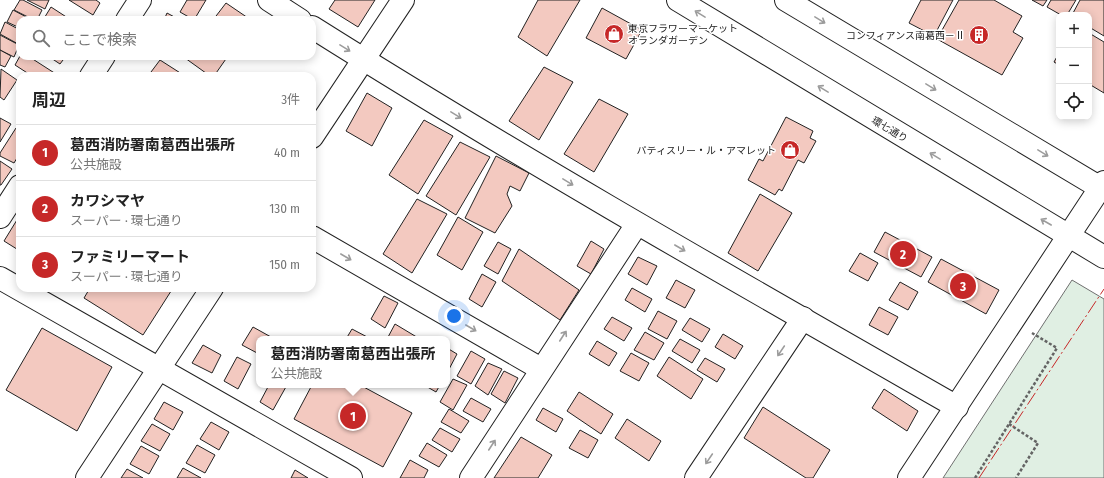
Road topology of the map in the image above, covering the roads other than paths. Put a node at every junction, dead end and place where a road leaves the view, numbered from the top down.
1 (140, 0) edge
2 (269, 0) edge
3 (403, 0) edge
4 (678, 0) edge
5 (786, 0) edge
6 (130, 16) edge
7 (294, 16) edge
8 (316, 30) edge
9 (101, 60) edge
10 (363, 60) junction
11 (94, 72) edge
12 (316, 131) edge
13 (1103, 186) edge
14 (16, 192) edge
15 (0, 217) edge
16 (637, 224) junction
17 (1069, 235) junction
18 (316, 239) edge
19 (1104, 256) edge
20 (0, 278) edge
21 (16, 287) edge
22 (25, 292) edge
23 (209, 292) edge
24 (802, 318) junction
25 (159, 368) junction
26 (541, 369) junction
27 (957, 407) junction
28 (87, 478) edge
29 (351, 478) edge
30 (471, 478) edge
31 (696, 478) edge
32 (909, 478) edge

1 - 6 street
2 - 7 street
3 - 10 street
17 -> 4 street, 環七通り
5 -> 13 street
8 -> 10 street
9 - 11 street
10 - 12 street
10 -> 16 street
13 - 17 street
14 - 15 street
16 -> 24 street
26 -> 16 street
17 - 19 street, 環七通り
17 - 27 street
18 -> 26 street
20 - 21 street
22 - 25 street
23 - 25 street
24 - 27 street
24 -> 31 street
25 - 28 street
25 - 29 street
30 -> 26 street
27 - 32 street

